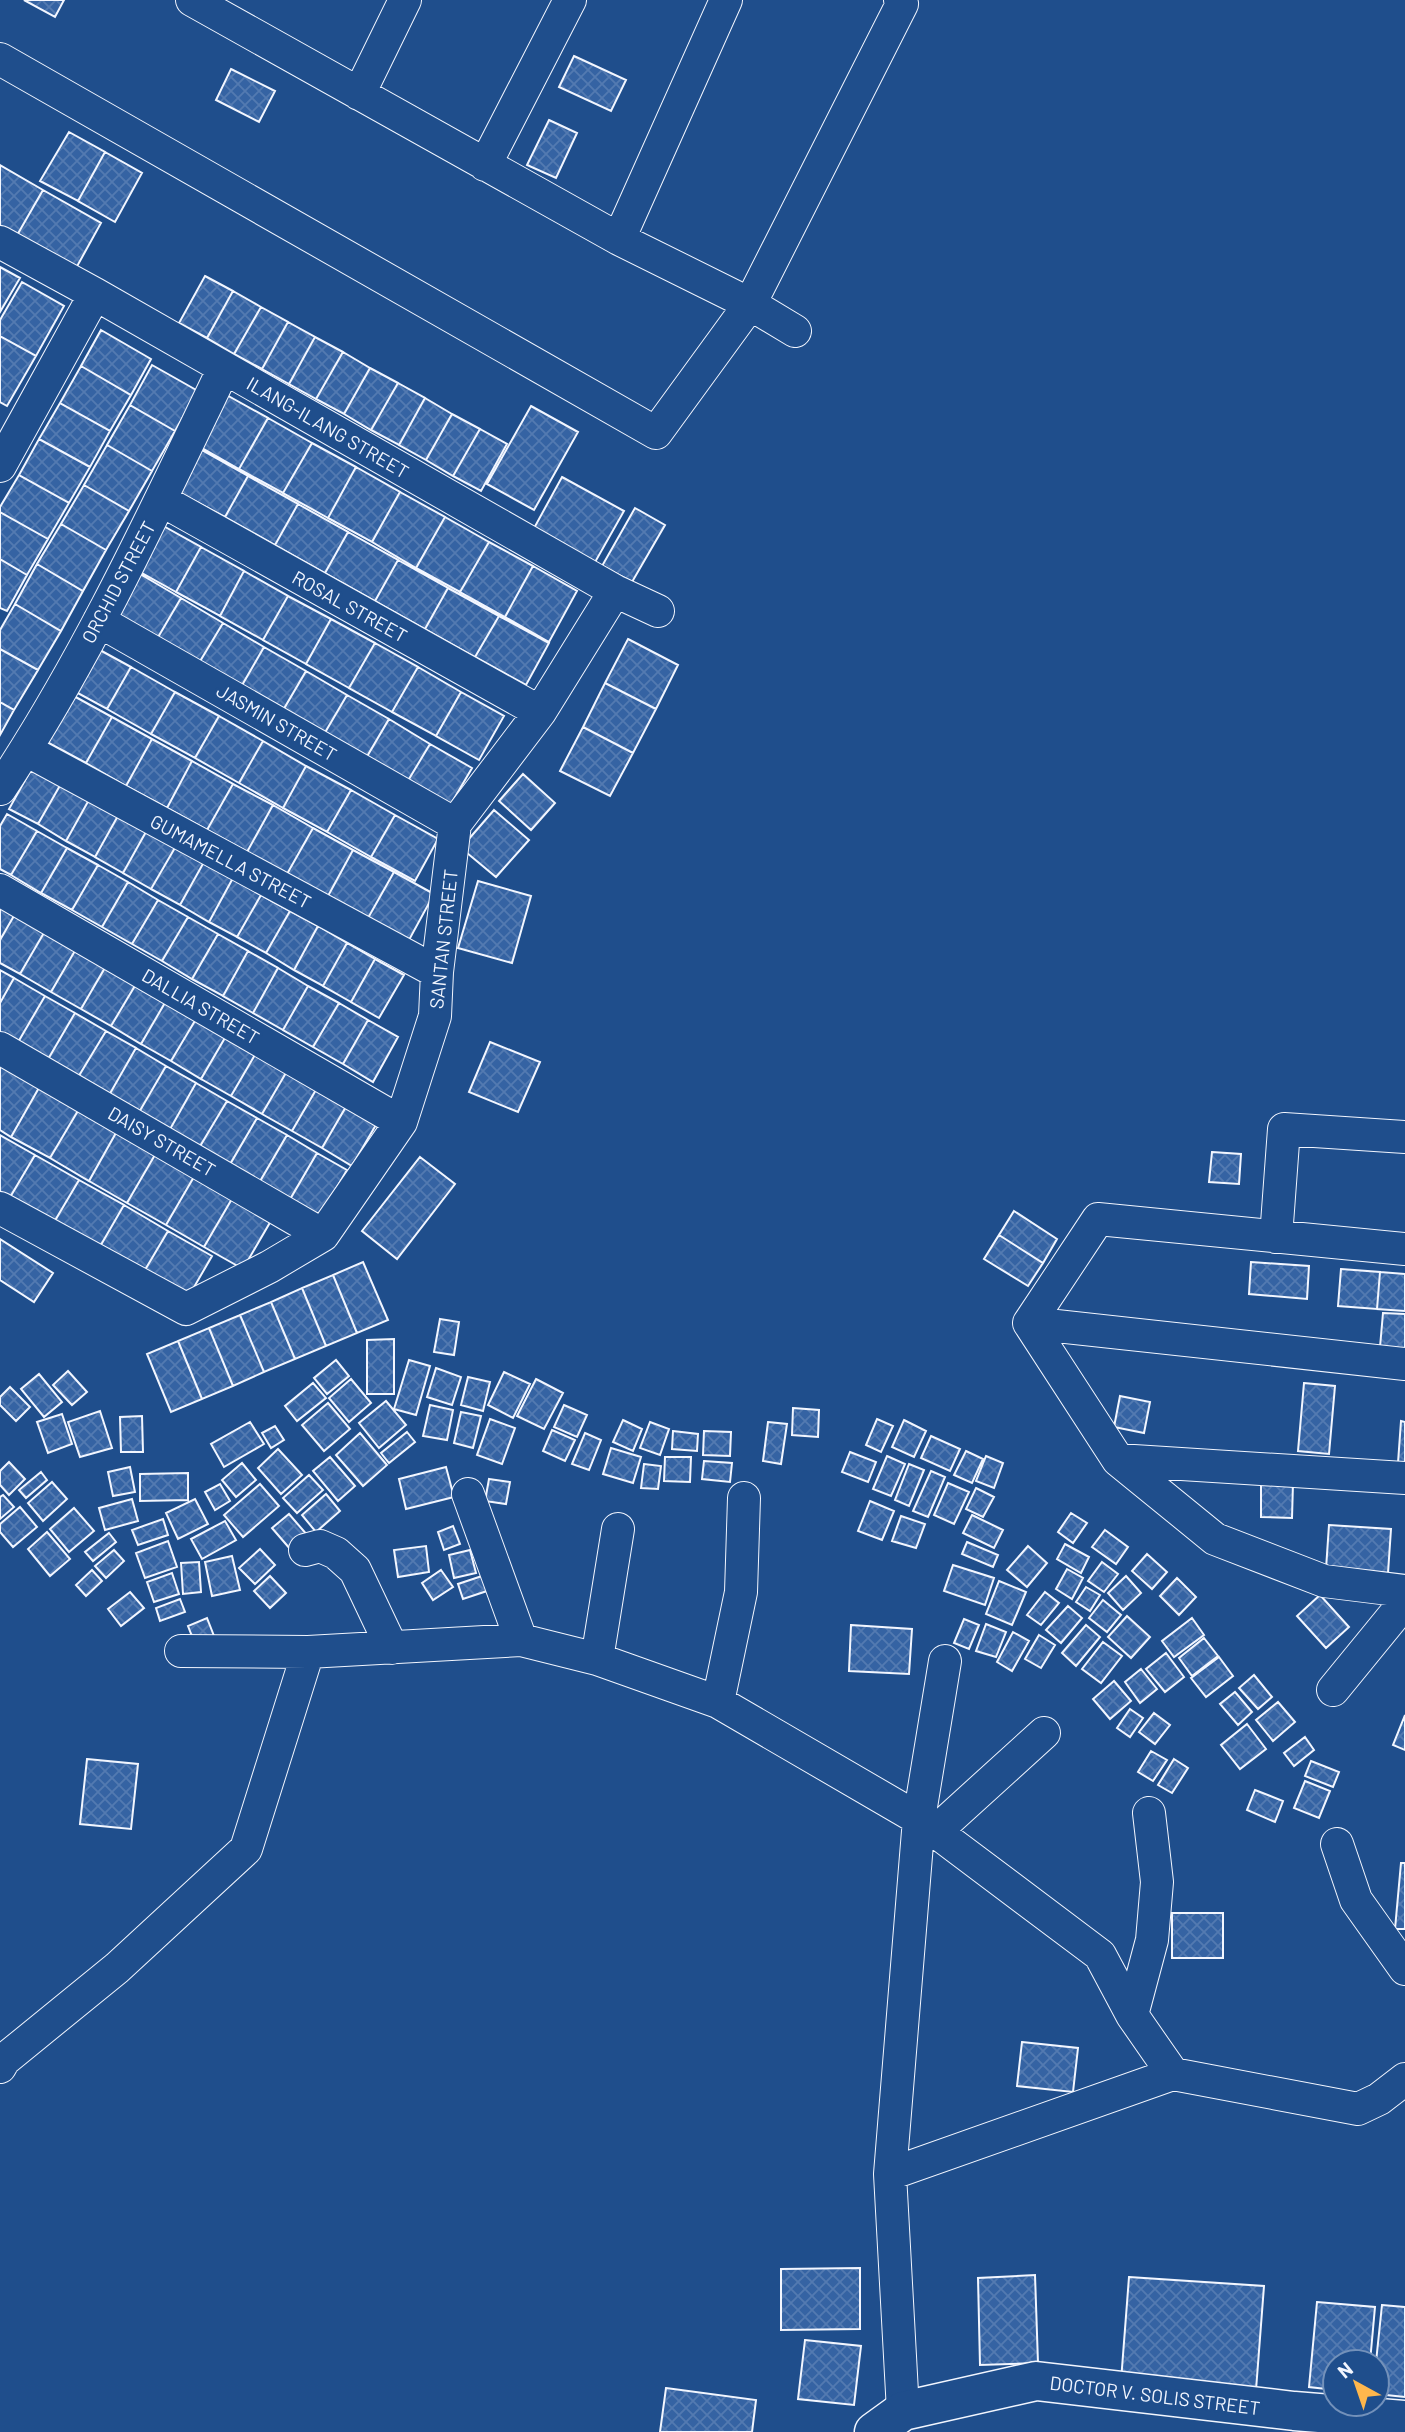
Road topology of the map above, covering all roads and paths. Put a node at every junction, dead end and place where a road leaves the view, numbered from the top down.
1 (192, 0) edge
2 (405, 0) edge
3 (570, 0) edge
4 (726, 0) edge
5 (900, 0) edge
6 (0, 59) edge
7 (359, 94) junction
8 (485, 165) junction
9 (620, 239) junction
10 (0, 242) edge
11 (96, 294) junction
12 (750, 304) junction
13 (795, 331) dead end
14 (224, 368) junction
15 (0, 466) edge
16 (161, 500) junction
17 (615, 591) junction
18 (658, 611) dead end
19 (99, 621) junction
20 (540, 712) junction
21 (26, 750) junction
22 (0, 789) edge
23 (455, 824) junction
24 (0, 890) edge
25 (437, 972) junction
26 (0, 1048) edge
27 (401, 1122) junction
28 (1405, 1137) edge
29 (0, 1208) edge
30 (324, 1235) junction
31 (1276, 1237) junction
32 (1405, 1249) edge
33 (1029, 1323) junction
34 (1405, 1364) edge
35 (1118, 1460) junction
36 (1405, 1478) edge
37 (468, 1493) dead end
38 (744, 1498) dead end
39 (618, 1529) dead end
40 (305, 1550) dead end
41 (1405, 1591) edge
42 (1405, 1602) edge
43 (521, 1640) junction
44 (392, 1648) junction
45 (181, 1651) dead end
46 (308, 1652) junction
47 (597, 1658) junction
48 (945, 1661) dead end
49 (1333, 1690) dead end
50 (718, 1702) junction
51 (1044, 1733) dead end
52 (1149, 1813) dead end
53 (927, 1825) junction
54 (1337, 1844) dead end
55 (1405, 1969) edge
56 (1132, 2015) junction
57 (0, 2067) edge
58 (1173, 2074) junction
59 (1403, 2083) edge
60 (891, 2174) junction
61 (1405, 2420) edge
62 (888, 2421) edge
63 (1294, 2422) edge

1 - 7 street
2 - 7 street
3 - 8 street
4 - 9 street
5 - 12 street
6 - 12 street
7 - 8 street
8 - 9 street
9 - 12 street
10 - 11 street, ILANG-ILANG STREET
11 - 14 street, ILANG-ILANG STREET
11 - 15 street
12 - 13 street
14 - 16 street, ORCHID STREET
14 - 17 street, ILANG-ILANG STREET
16 - 19 street, ORCHID STREET
16 - 20 street, ROSAL STREET
17 - 18 street, ILANG-ILANG STREET
17 - 20 street
19 - 21 street, ORCHID STREET
19 - 23 street, JASMIN STREET
20 - 23 street
21 - 22 street, ORCHID STREET
21 - 25 street, GUMAMELLA STREET
23 - 25 street, SANTAN STREET
24 - 27 street, DALLIA STREET
25 - 27 street, SANTAN STREET
26 - 30 street, DAISY STREET
27 - 30 street, SANTAN STREET
28 - 31 street
29 - 30 street, SANTAN STREET
31 - 32 street
31 - 33 street
33 - 34 street
33 - 35 street
35 - 36 street
35 - 41 street
37 - 43 street
38 - 50 street
39 - 47 street
40 - 44 street
42 - 49 street
43 - 44 street
43 - 47 street
44 - 46 street
45 - 46 street
46 - 57 street
47 - 50 street
48 - 53 street
50 - 53 street
51 - 53 street
52 - 56 street
53 - 56 street
53 - 60 street
54 - 55 street
56 - 58 street
58 - 59 street
58 - 60 street
60 - 62 street
61 - 63 street, DOCTOR V. SOLIS STREET
62 - 63 street, DOCTOR V. SOLIS STREET

